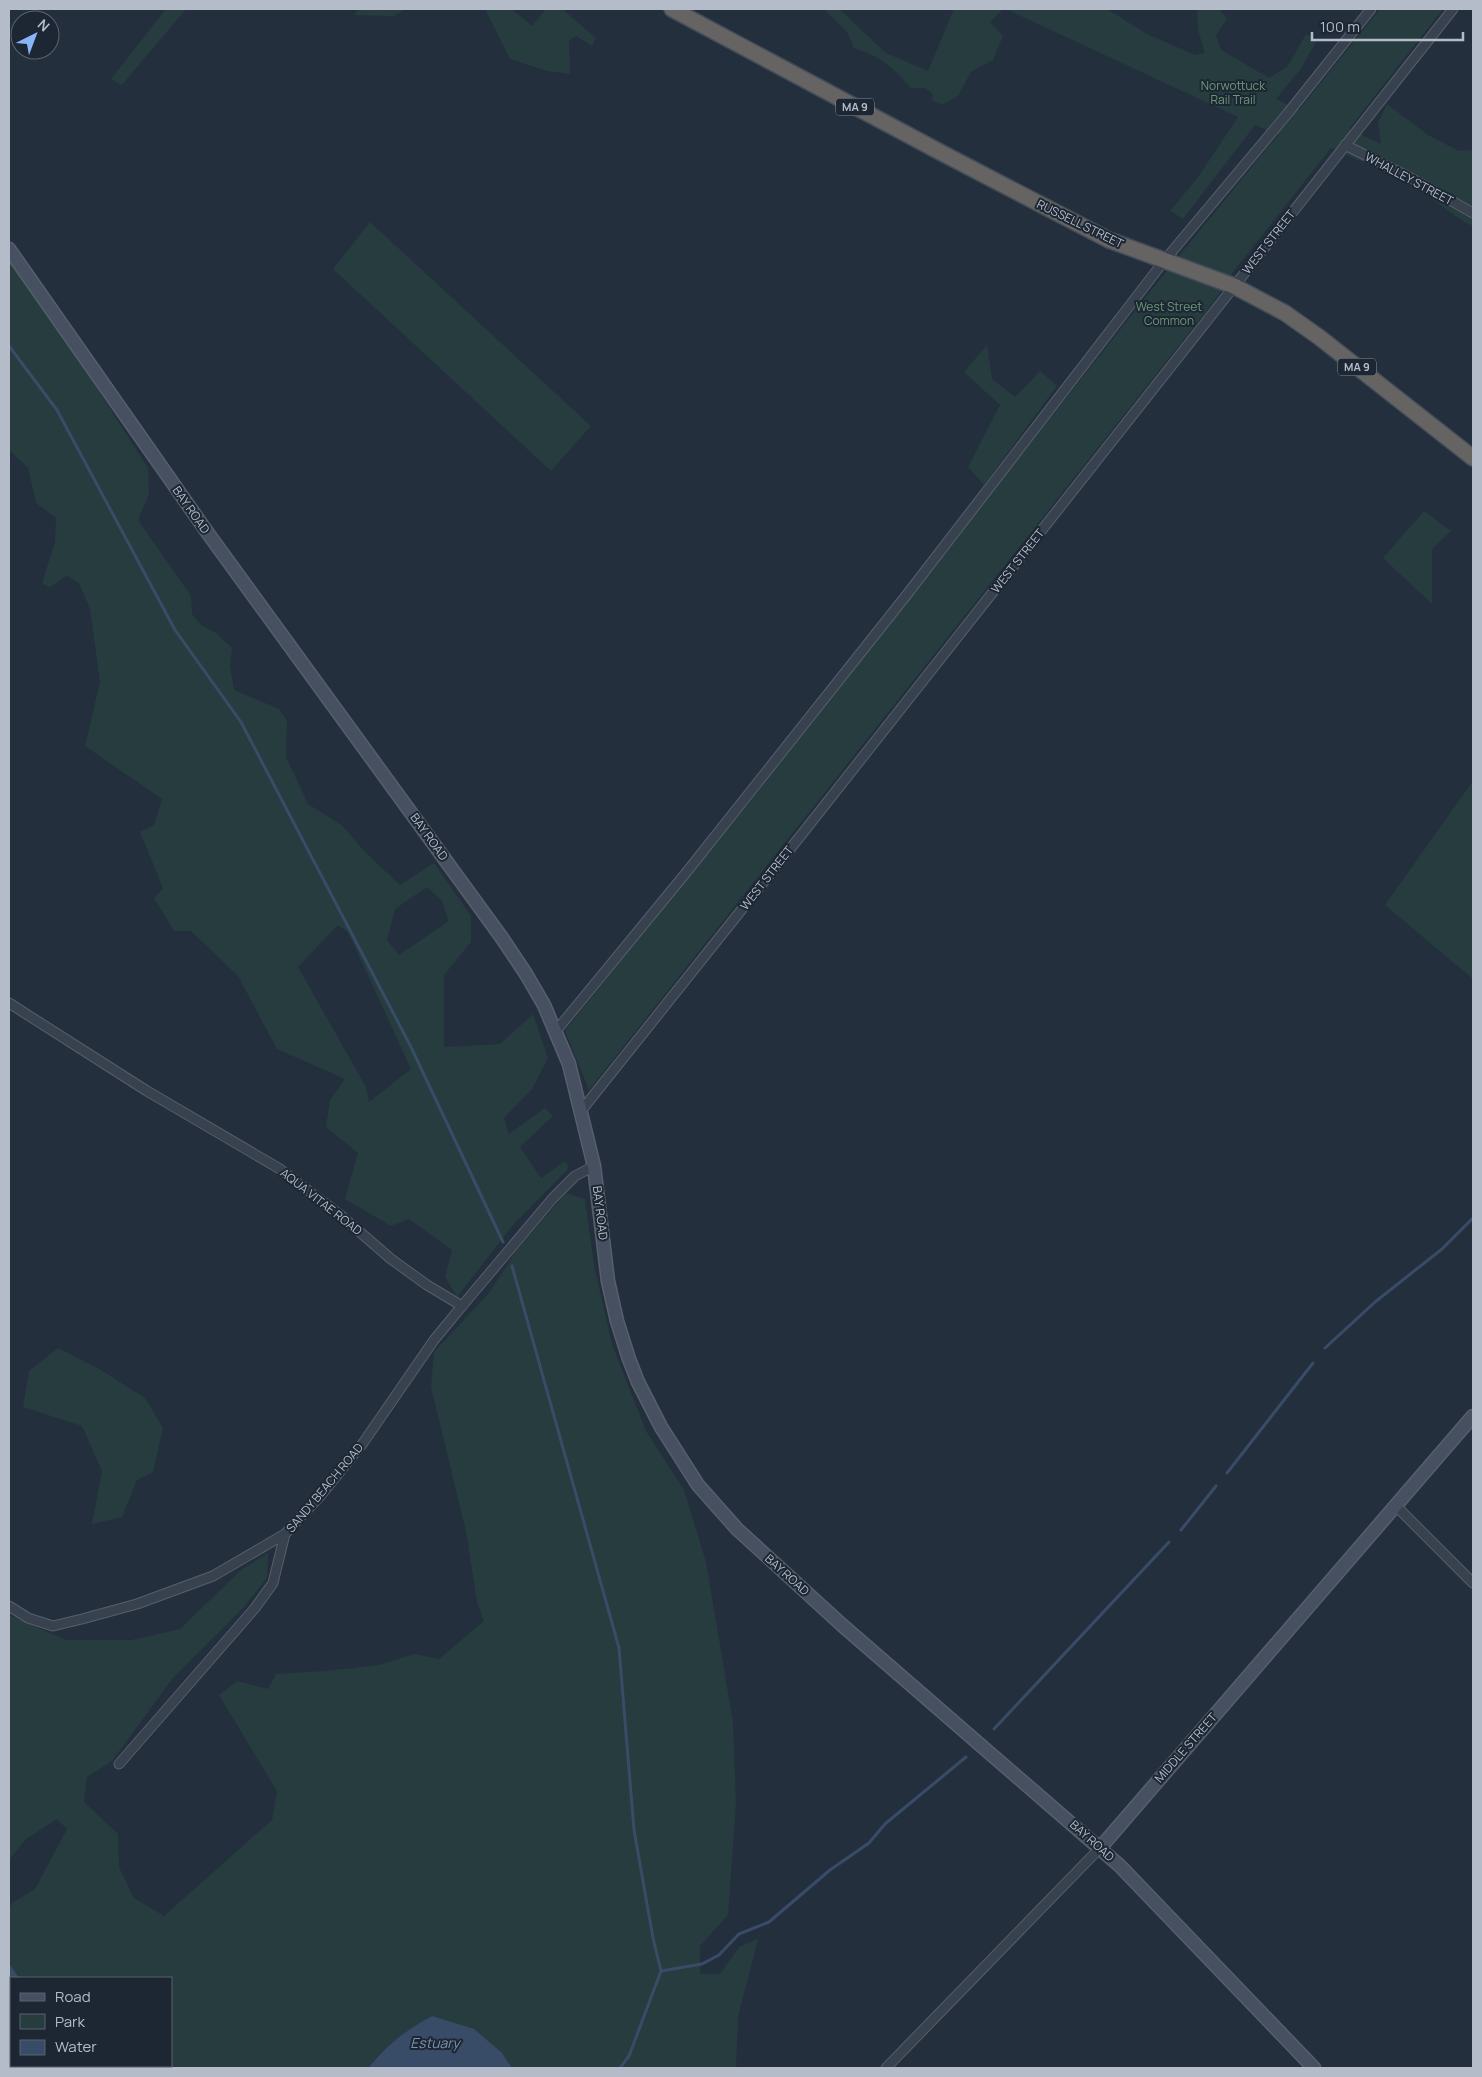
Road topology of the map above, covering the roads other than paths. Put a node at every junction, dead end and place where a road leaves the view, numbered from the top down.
1 (672, 9) edge
2 (1371, 9) edge
3 (1454, 9) edge
4 (1345, 145) junction
5 (1473, 213) edge
6 (9, 249) edge
7 (1164, 261) junction
8 (1234, 286) junction
9 (1473, 458) edge
10 (9, 1003) edge
11 (556, 1031) junction
12 (581, 1110) junction
13 (594, 1166) junction
14 (462, 1306) junction
15 (1473, 1416) edge
16 (1396, 1506) junction
17 (285, 1534) junction
18 (1473, 1583) edge
19 (9, 1606) edge
20 (119, 1764) dead end
21 (1100, 1848) junction
22 (1307, 2066) edge
23 (886, 2068) edge

1 - 7 highway, RUSSELL STREET / MA 9
2 - 7 street
3 - 4 street, WEST STREET
4 - 5 street, WHALLEY STREET
4 - 8 street, WEST STREET
6 - 11 main road, BAY ROAD
7 - 8 highway, RUSSELL STREET / MA 9
7 - 11 street
8 - 9 highway, RUSSELL STREET / MA 9
8 - 12 street, WEST STREET
10 - 14 street, AQUA VITAE ROAD
11 - 12 main road, BAY ROAD
12 - 13 main road, BAY ROAD
13 - 14 street
13 - 21 main road, BAY ROAD
14 - 17 street, SANDY BEACH ROAD
15 - 16 main road, MIDDLE STREET
16 - 18 street
16 - 21 main road, MIDDLE STREET
17 - 19 street
17 - 20 street, SANDY BEACH ROAD
21 - 22 main road, BAY ROAD
21 - 23 street, MIDDLE STREET

